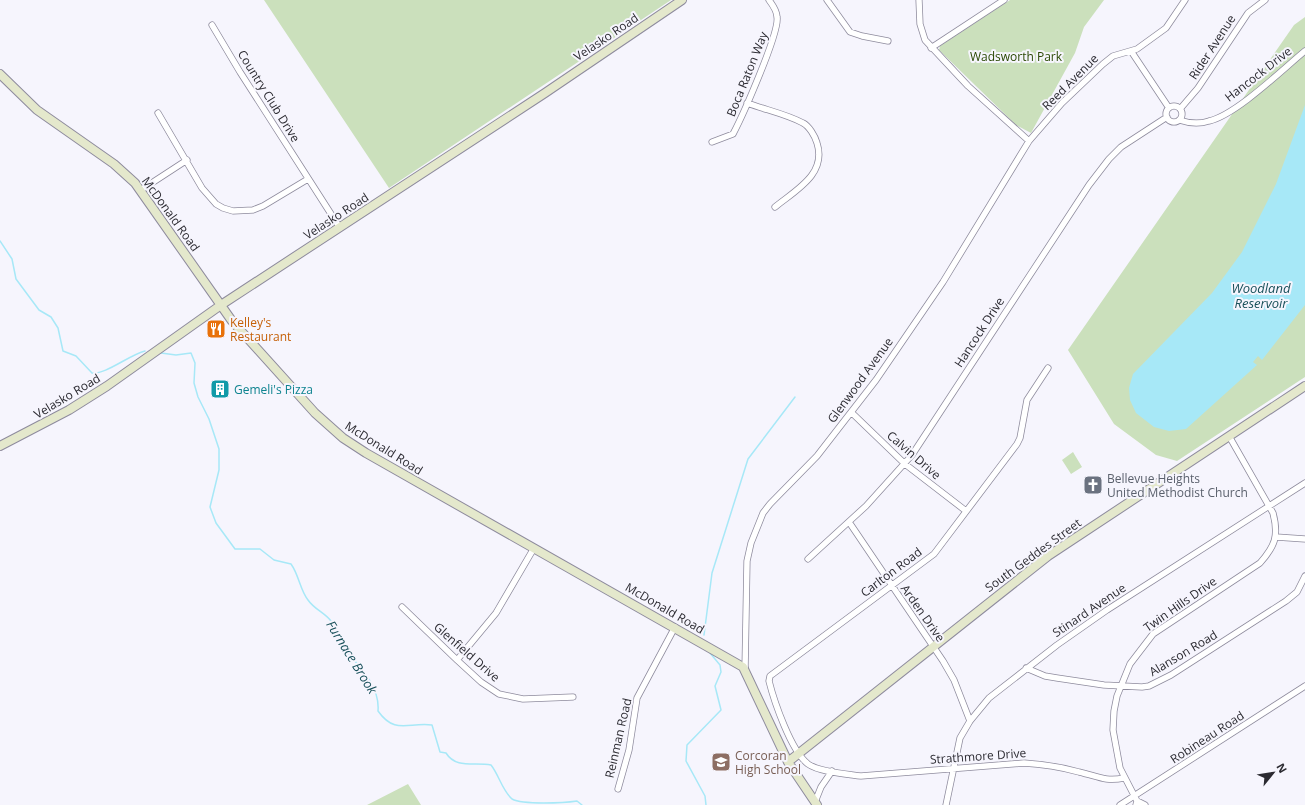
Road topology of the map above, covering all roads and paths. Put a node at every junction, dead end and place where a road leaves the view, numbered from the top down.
1 (682, 0) edge
2 (769, 0) edge
3 (827, 0) edge
4 (919, 0) edge
5 (1004, 0) edge
6 (1185, 0) edge
7 (1264, 0) edge
8 (212, 25) dead end
9 (888, 41) dead end
10 (931, 48) junction
11 (1131, 51) junction
12 (1305, 51) edge
13 (0, 74) edge
14 (747, 103) junction
15 (1169, 108) junction
16 (1180, 109) junction
17 (158, 113) dead end
18 (1167, 117) junction
19 (1179, 120) junction
20 (1029, 141) junction
21 (712, 142) dead end
22 (186, 160) junction
23 (308, 179) junction
24 (141, 190) junction
25 (775, 207) dead end
26 (340, 228) junction
27 (221, 306) junction
28 (1048, 368) dead end
29 (1305, 386) edge
30 (852, 413) junction
31 (1229, 436) junction
32 (0, 446) edge
33 (905, 464) junction
34 (1305, 483) edge
35 (1270, 506) junction
36 (966, 511) junction
37 (849, 522) junction
38 (1276, 537) junction
39 (1305, 539) edge
40 (534, 548) junction
41 (808, 559) dead end
42 (1305, 576) edge
43 (891, 586) junction
44 (402, 607) dead end
45 (675, 627) junction
46 (933, 646) junction
47 (457, 660) junction
48 (1026, 668) junction
49 (745, 670) junction
50 (1120, 686) junction
51 (1305, 686) edge
52 (573, 697) dead end
53 (970, 721) junction
54 (798, 753) junction
55 (788, 762) junction
56 (953, 769) junction
57 (832, 771) junction
58 (1124, 778) junction
59 (618, 789) dead end
60 (1136, 801) edge
61 (816, 804) edge
62 (946, 805) edge
63 (1120, 805) edge
64 (1145, 805) edge

1 - 26 street, Velasko Road
2 - 14 street, Boca Raton Way
3 - 9 street
4 - 10 street
5 - 10 street
6 - 11 street, Reed Avenue
7 - 16 street, Rider Avenue
8 - 23 street, Country Club Drive
10 - 20 street
11 - 15 street
11 - 20 street, Reed Avenue
12 - 19 street, Hancock Drive
13 - 24 street, McDonald Road
14 - 21 street, Boca Raton Way
14 - 25 street
15 - 16 street
15 - 18 street
16 - 19 street
17 - 22 street
18 - 19 street, Hancock Drive
18 - 33 street, Hancock Drive
20 - 30 street, Glenwood Avenue
22 - 23 street
22 - 24 street
23 - 26 street, Country Club Drive
24 - 27 street, McDonald Road
26 - 27 street, Velasko Road
27 - 32 street, Velasko Road
27 - 40 street, McDonald Road
28 - 36 street, Carlton Road
29 - 31 street, South Geddes Street
30 - 33 street, Calvin Drive
30 - 49 street, Glenwood Avenue
31 - 35 street
31 - 46 street, South Geddes Street
33 - 36 street, Calvin Drive
33 - 37 street, Hancock Drive
34 - 35 street, Stinard Avenue
35 - 38 street
35 - 48 street, Stinard Avenue
36 - 43 street, Carlton Road
37 - 41 street, Hancock Drive
37 - 43 street, Arden Drive
38 - 39 street
38 - 50 street, Twin Hills Drive
40 - 45 street, McDonald Road
40 - 47 street
42 - 50 street, Alanson Road
43 - 46 street, Arden Drive
43 - 54 street, Carlton Road
44 - 47 street, Glenfield Drive
45 - 49 street, McDonald Road
45 - 59 street, Reinman Road
46 - 53 street, Arden Drive
46 - 54 street, South Geddes Street
47 - 52 street, Glenfield Drive
48 - 50 street, Alanson Road
48 - 53 street, Stinard Avenue
49 - 55 street, Glenwood Avenue
50 - 58 street, Twin Hills Drive
51 - 60 street, Robineau Road
53 - 56 street, Stinard Avenue
54 - 55 street, South Geddes Street
54 - 57 street, Strathmore Drive
55 - 61 street, Glenwood Avenue
56 - 57 street, Strathmore Drive
56 - 58 street, Strathmore Drive
56 - 62 street, Stinard Avenue
57 - 61 street
58 - 60 street, Twin Hills Drive
60 - 63 street, Robineau Road
60 - 64 street

